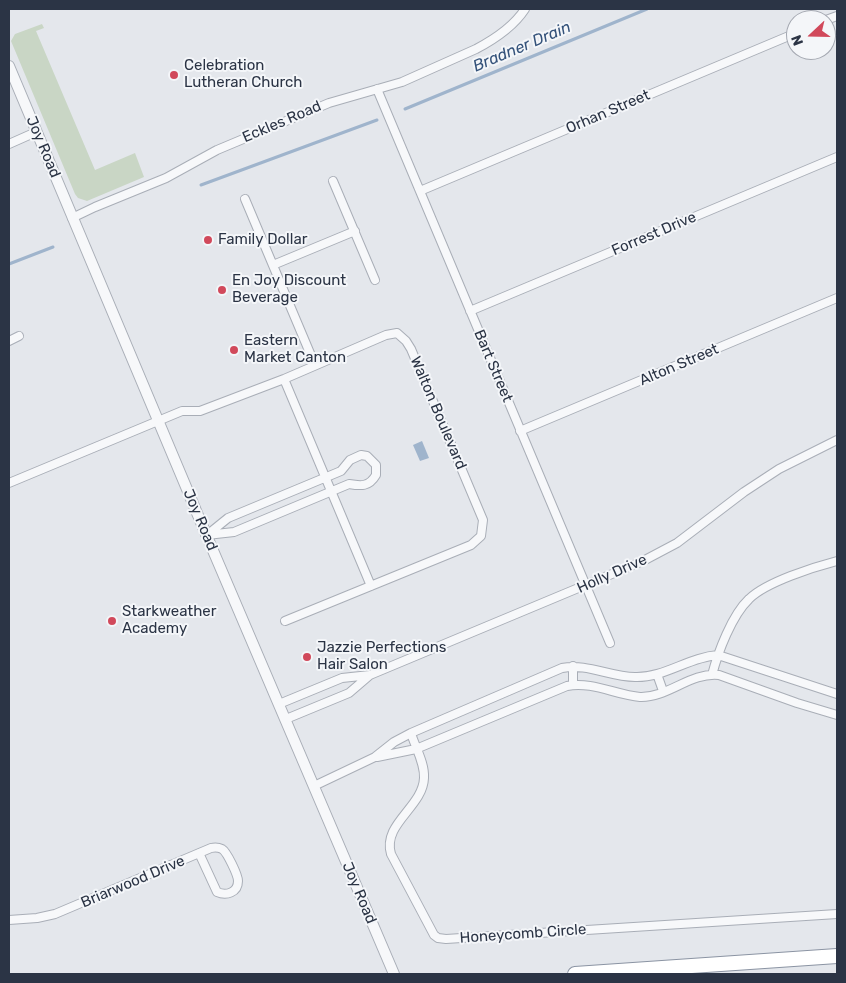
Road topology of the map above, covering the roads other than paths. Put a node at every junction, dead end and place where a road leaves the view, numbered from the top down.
1 (525, 9) edge
2 (786, 37) edge
3 (9, 66) edge
4 (378, 89) junction
5 (36, 132) junction
6 (9, 144) edge
7 (837, 157) edge
8 (334, 181) dead end
9 (420, 191) junction
10 (245, 199) dead end
11 (72, 218) junction
12 (355, 231) junction
13 (273, 265) junction
14 (375, 280) dead end
15 (837, 298) edge
16 (470, 311) junction
17 (19, 336) dead end
18 (9, 341) edge
19 (315, 365) junction
20 (284, 379) junction
21 (158, 421) junction
22 (520, 431) junction
23 (837, 440) edge
24 (325, 478) junction
25 (9, 482) edge
26 (331, 492) junction
27 (269, 501) junction
28 (275, 515) junction
29 (207, 535) junction
30 (837, 561) edge
31 (371, 586) junction
32 (586, 586) junction
33 (285, 621) dead end
34 (610, 643) dead end
35 (718, 655) junction
36 (573, 666) junction
37 (657, 674) junction
38 (712, 674) junction
39 (370, 675) junction
40 (573, 685) junction
41 (663, 691) junction
42 (837, 694) edge
43 (494, 698) junction
44 (279, 704) junction
45 (499, 715) junction
46 (837, 715) edge
47 (286, 720) junction
48 (411, 733) junction
49 (416, 749) junction
50 (375, 757) junction
51 (314, 786) junction
52 (199, 853) junction
53 (837, 914) edge
54 (9, 920) edge
55 (837, 956) edge
56 (394, 974) edge
57 (576, 974) edge

1 - 4 street, Eckles Road
2 - 9 street, Orhan Street
3 - 5 street, Joy Road
4 - 9 street, Bart Street
4 - 11 street, Eckles Road
5 - 6 street
5 - 11 street, Joy Road
7 - 16 street, Forrest Drive
8 - 12 street
9 - 16 street, Bart Street
10 - 13 street
11 - 21 street, Joy Road
12 - 13 street
12 - 14 street
13 - 19 street
15 - 22 street, Alton Street
16 - 22 street, Bart Street
17 - 18 street
19 - 20 street, Walton Boulevard
19 - 31 street, Walton Boulevard
20 - 21 street, Walton Boulevard
20 - 24 street
21 - 25 street, Walton Boulevard
21 - 29 street, Joy Road
22 - 32 street, Bart Street
23 - 32 street, Holly Drive
24 - 26 street
24 - 26 street
24 - 27 street
26 - 28 street
26 - 31 street
27 - 28 street
27 - 29 street
28 - 29 street
29 - 44 street, Joy Road
30 - 35 street
31 - 33 street, Walton Boulevard
32 - 34 street, Bart Street
32 - 39 street, Holly Drive
35 - 37 street
35 - 38 street
35 - 42 street
36 - 37 street
36 - 40 street
36 - 43 street
37 - 41 street
38 - 41 street
38 - 46 street
39 - 44 street, Holly Drive
39 - 47 street, Holly Drive
40 - 41 street
40 - 45 street
43 - 45 street
43 - 48 street
44 - 47 street, Joy Road
45 - 49 street
47 - 51 street, Joy Road
48 - 49 street, Honeycomb Circle
48 - 50 street
49 - 50 street
49 - 53 street, Honeycomb Circle
50 - 51 street
51 - 56 street, Joy Road
52 - 52 street, Briarwood Drive
52 - 54 street, Briarwood Drive
55 - 57 highway

